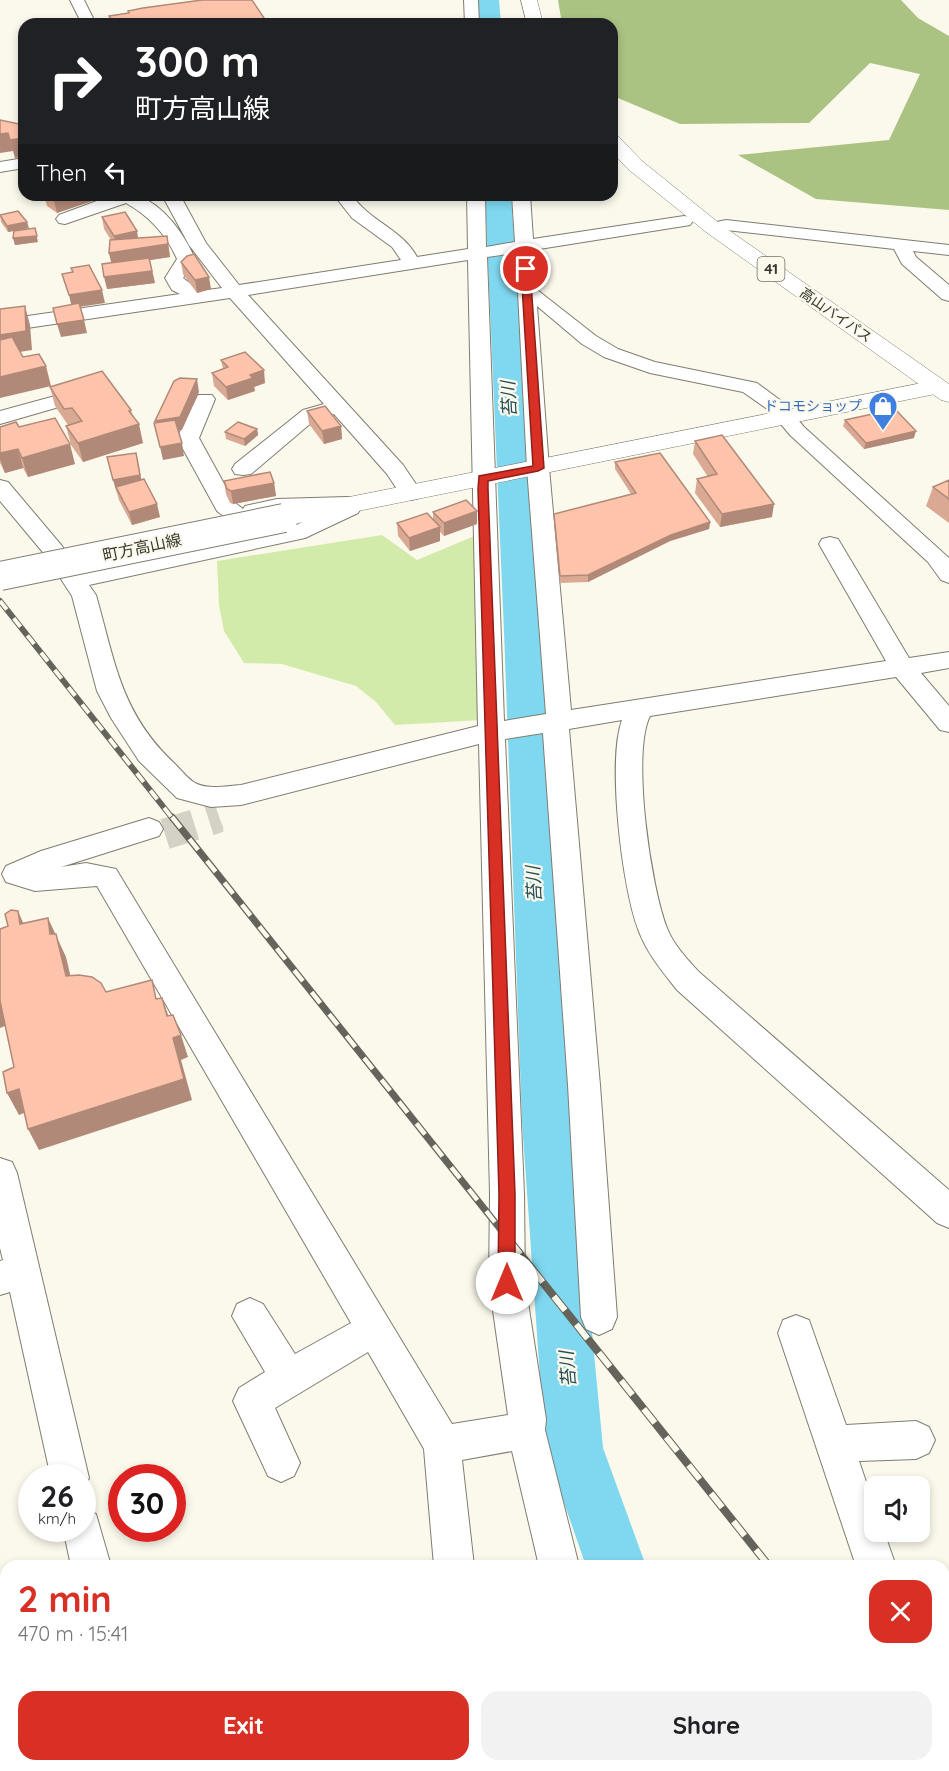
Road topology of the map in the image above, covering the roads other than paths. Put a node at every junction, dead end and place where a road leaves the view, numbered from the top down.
1 (77, 0) edge
2 (471, 0) edge
3 (515, 0) edge
4 (529, 0) edge
5 (86, 18) edge
6 (472, 18) edge
7 (518, 18) edge
8 (534, 18) edge
9 (618, 147) edge
10 (18, 164) edge
11 (618, 166) edge
12 (0, 167) edge
13 (111, 201) edge
14 (133, 201) edge
15 (174, 201) edge
16 (347, 201) edge
17 (476, 201) edge
18 (521, 201) edge
19 (64, 219) dead end
20 (684, 222) junction
21 (714, 228) junction
22 (900, 244) junction
23 (522, 247) junction
24 (949, 250) edge
25 (480, 253) junction
26 (412, 264) junction
27 (234, 291) junction
28 (527, 291) junction
29 (949, 295) edge
30 (196, 297) junction
31 (0, 326) edge
32 (939, 388) edge
33 (66, 399) edge
34 (205, 399) dead end
35 (337, 407) junction
36 (949, 411) edge
37 (0, 418) edge
38 (787, 418) junction
39 (537, 468) junction
40 (243, 469) dead end
41 (486, 478) junction
42 (0, 488) edge
43 (411, 493) junction
44 (357, 504) junction
45 (235, 514) junction
46 (830, 544) dead end
47 (54, 551) junction
48 (199, 571) dead end
49 (949, 575) edge
50 (0, 576) edge
51 (77, 584) junction
52 (949, 660) edge
53 (902, 667) junction
54 (640, 710) junction
55 (555, 723) junction
56 (949, 723) edge
57 (495, 732) junction
58 (334, 772) junction
59 (219, 817) tunnel mouth
60 (157, 832) tunnel mouth
61 (14, 878) edge
62 (0, 1173) edge
63 (949, 1212) edge
64 (11, 1274) edge
65 (250, 1316) dead end
66 (598, 1317) dead end
67 (376, 1331) junction
68 (796, 1333) dead end
69 (289, 1378) junction
70 (526, 1430) junction
71 (916, 1440) dead end
72 (443, 1445) junction
73 (835, 1448) junction
74 (281, 1463) dead end
75 (66, 1464) edge
76 (85, 1542) edge
77 (90, 1560) edge
78 (453, 1560) edge
79 (558, 1560) edge
80 (874, 1560) edge

1 - 5 street
2 - 6 street
3 - 7 main road
4 - 8 main road
9 - 21 main road, 高山バイパス / 41
10 - 12 street
11 - 20 main road, 高山バイパス / 41
13 - 19 street
14 - 30 street
15 - 27 street
16 - 26 street
17 - 25 street
18 - 23 street
20 - 23 street
20 - 32 main road, 高山バイパス / 41
21 - 22 street
21 - 32 main road, 高山バイパス / 41
22 - 24 street
22 - 29 street
23 - 25 street
23 - 28 street
25 - 26 street
25 - 41 street
26 - 27 street
27 - 30 street
27 - 35 street
28 - 38 street
28 - 39 street
30 - 31 street
32 - 36 main road, 高山バイパス / 41
32 - 38 main road
33 - 37 street
34 - 45 street
35 - 40 street
35 - 43 street
38 - 39 main road
38 - 49 street
39 - 41 main road
39 - 55 street
41 - 43 main road, 町方高山線
41 - 57 street
42 - 47 street
43 - 44 main road, 町方高山線
44 - 45 street
44 - 50 main road, 町方高山線, bridge
44 - 51 street
45 - 47 street
46 - 53 street
47 - 51 street
48 - 51 street
51 - 58 street
52 - 53 street
53 - 54 street
53 - 56 street
54 - 55 street
54 - 63 street
55 - 57 street
55 - 66 street
57 - 58 street
57 - 70 street
58 - 59 street
60 - 61 street
61 - 67 street
62 - 64 street
64 - 75 street
65 - 69 street
67 - 69 street
67 - 72 street
68 - 73 street
69 - 74 street
70 - 72 street
70 - 79 street
71 - 73 street
72 - 78 street
73 - 80 street
76 - 77 street

